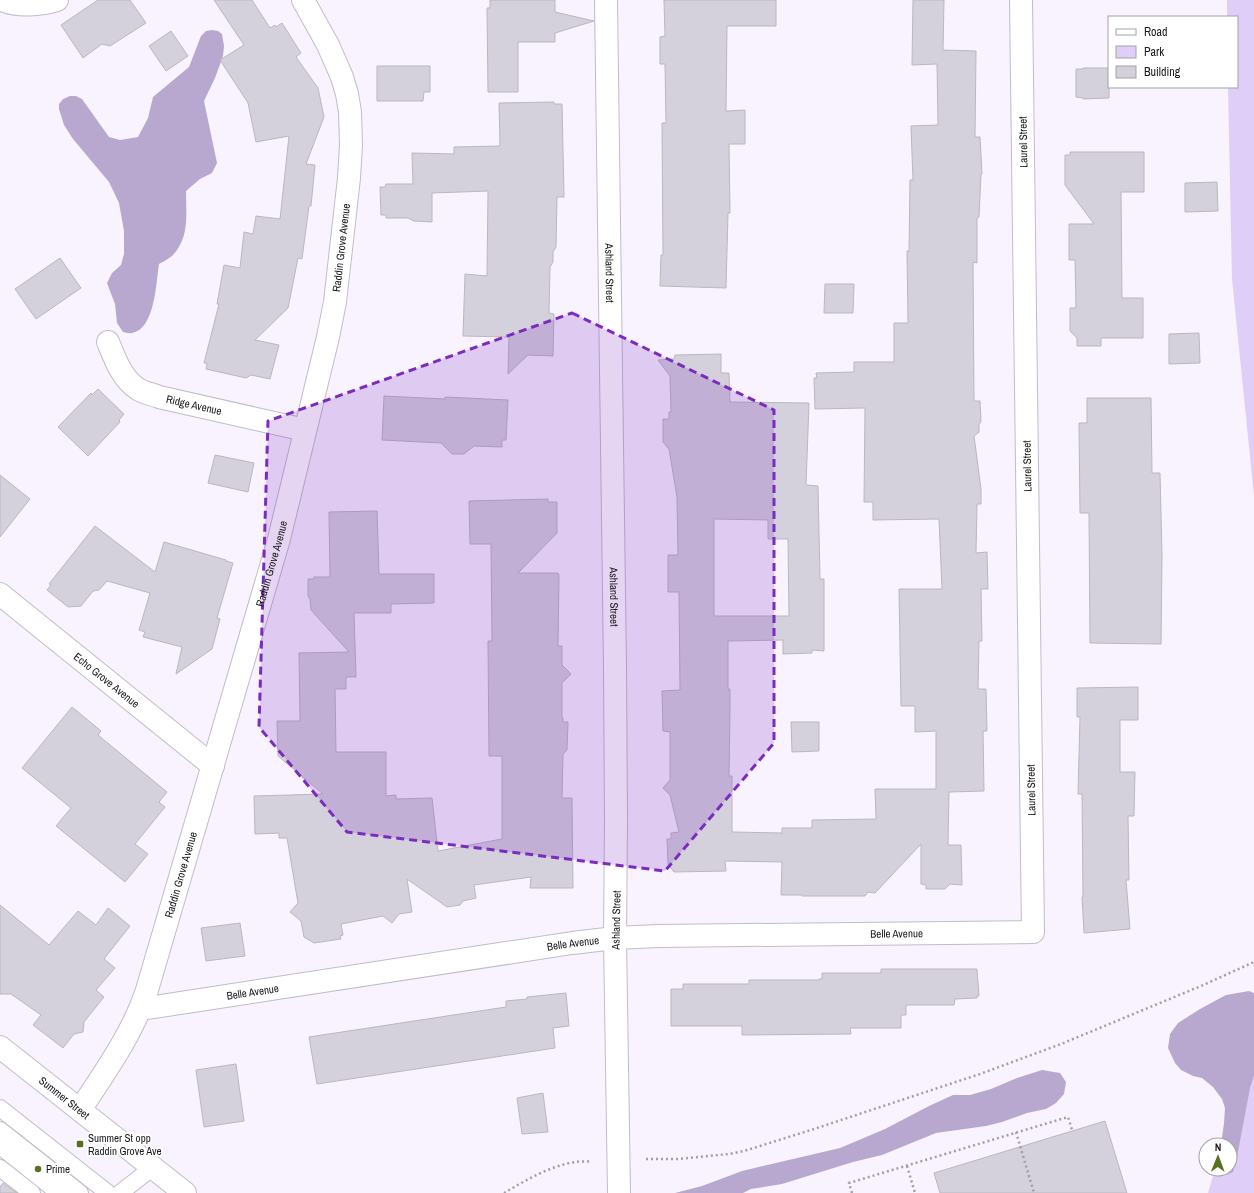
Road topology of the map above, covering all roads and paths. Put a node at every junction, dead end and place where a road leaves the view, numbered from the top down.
1 (2, 0) edge
2 (303, 0) edge
3 (606, 0) edge
4 (1022, 0) edge
5 (52, 2) edge
6 (108, 342) dead end
7 (305, 430) junction
8 (0, 594) edge
9 (213, 766) junction
10 (1033, 932) joint
11 (615, 938) junction
12 (1254, 962) edge
13 (141, 1010) junction
14 (0, 1047) edge
15 (0, 1108) edge
16 (80, 1110) junction
17 (0, 1130) edge
18 (1072, 1130) dead end
19 (1016, 1132) junction
20 (0, 1146) edge
21 (760, 1147) dead end
22 (907, 1166) junction
23 (0, 1168) edge
24 (152, 1168) junction
25 (32, 1193) edge
26 (59, 1193) edge
27 (80, 1193) edge
28 (108, 1193) edge
29 (120, 1193) edge
30 (184, 1193) edge
31 (619, 1193) edge
32 (852, 1193) edge
33 (915, 1193) edge
34 (1034, 1193) edge

1 - 5 street
2 - 7 street, Raddin Grove Avenue
3 - 11 street, Ashland Street
4 - 10 street, Laurel Street
6 - 7 street, Ridge Avenue
7 - 9 street, Raddin Grove Avenue
8 - 9 street, Echo Grove Avenue
9 - 13 street, Raddin Grove Avenue
10 - 11 street, Belle Avenue
11 - 13 street, Belle Avenue
11 - 31 street, Ashland Street
12 - 21 path
13 - 16 street, Raddin Grove Avenue
14 - 16 street, Summer Street
15 - 28 lane
16 - 24 street, Summer Street
17 - 27 lane
18 - 19 path
19 - 22 path
19 - 34 path
20 - 26 lane
22 - 32 path
22 - 33 path
23 - 25 lane
24 - 29 lane
24 - 30 street, Summer Street

